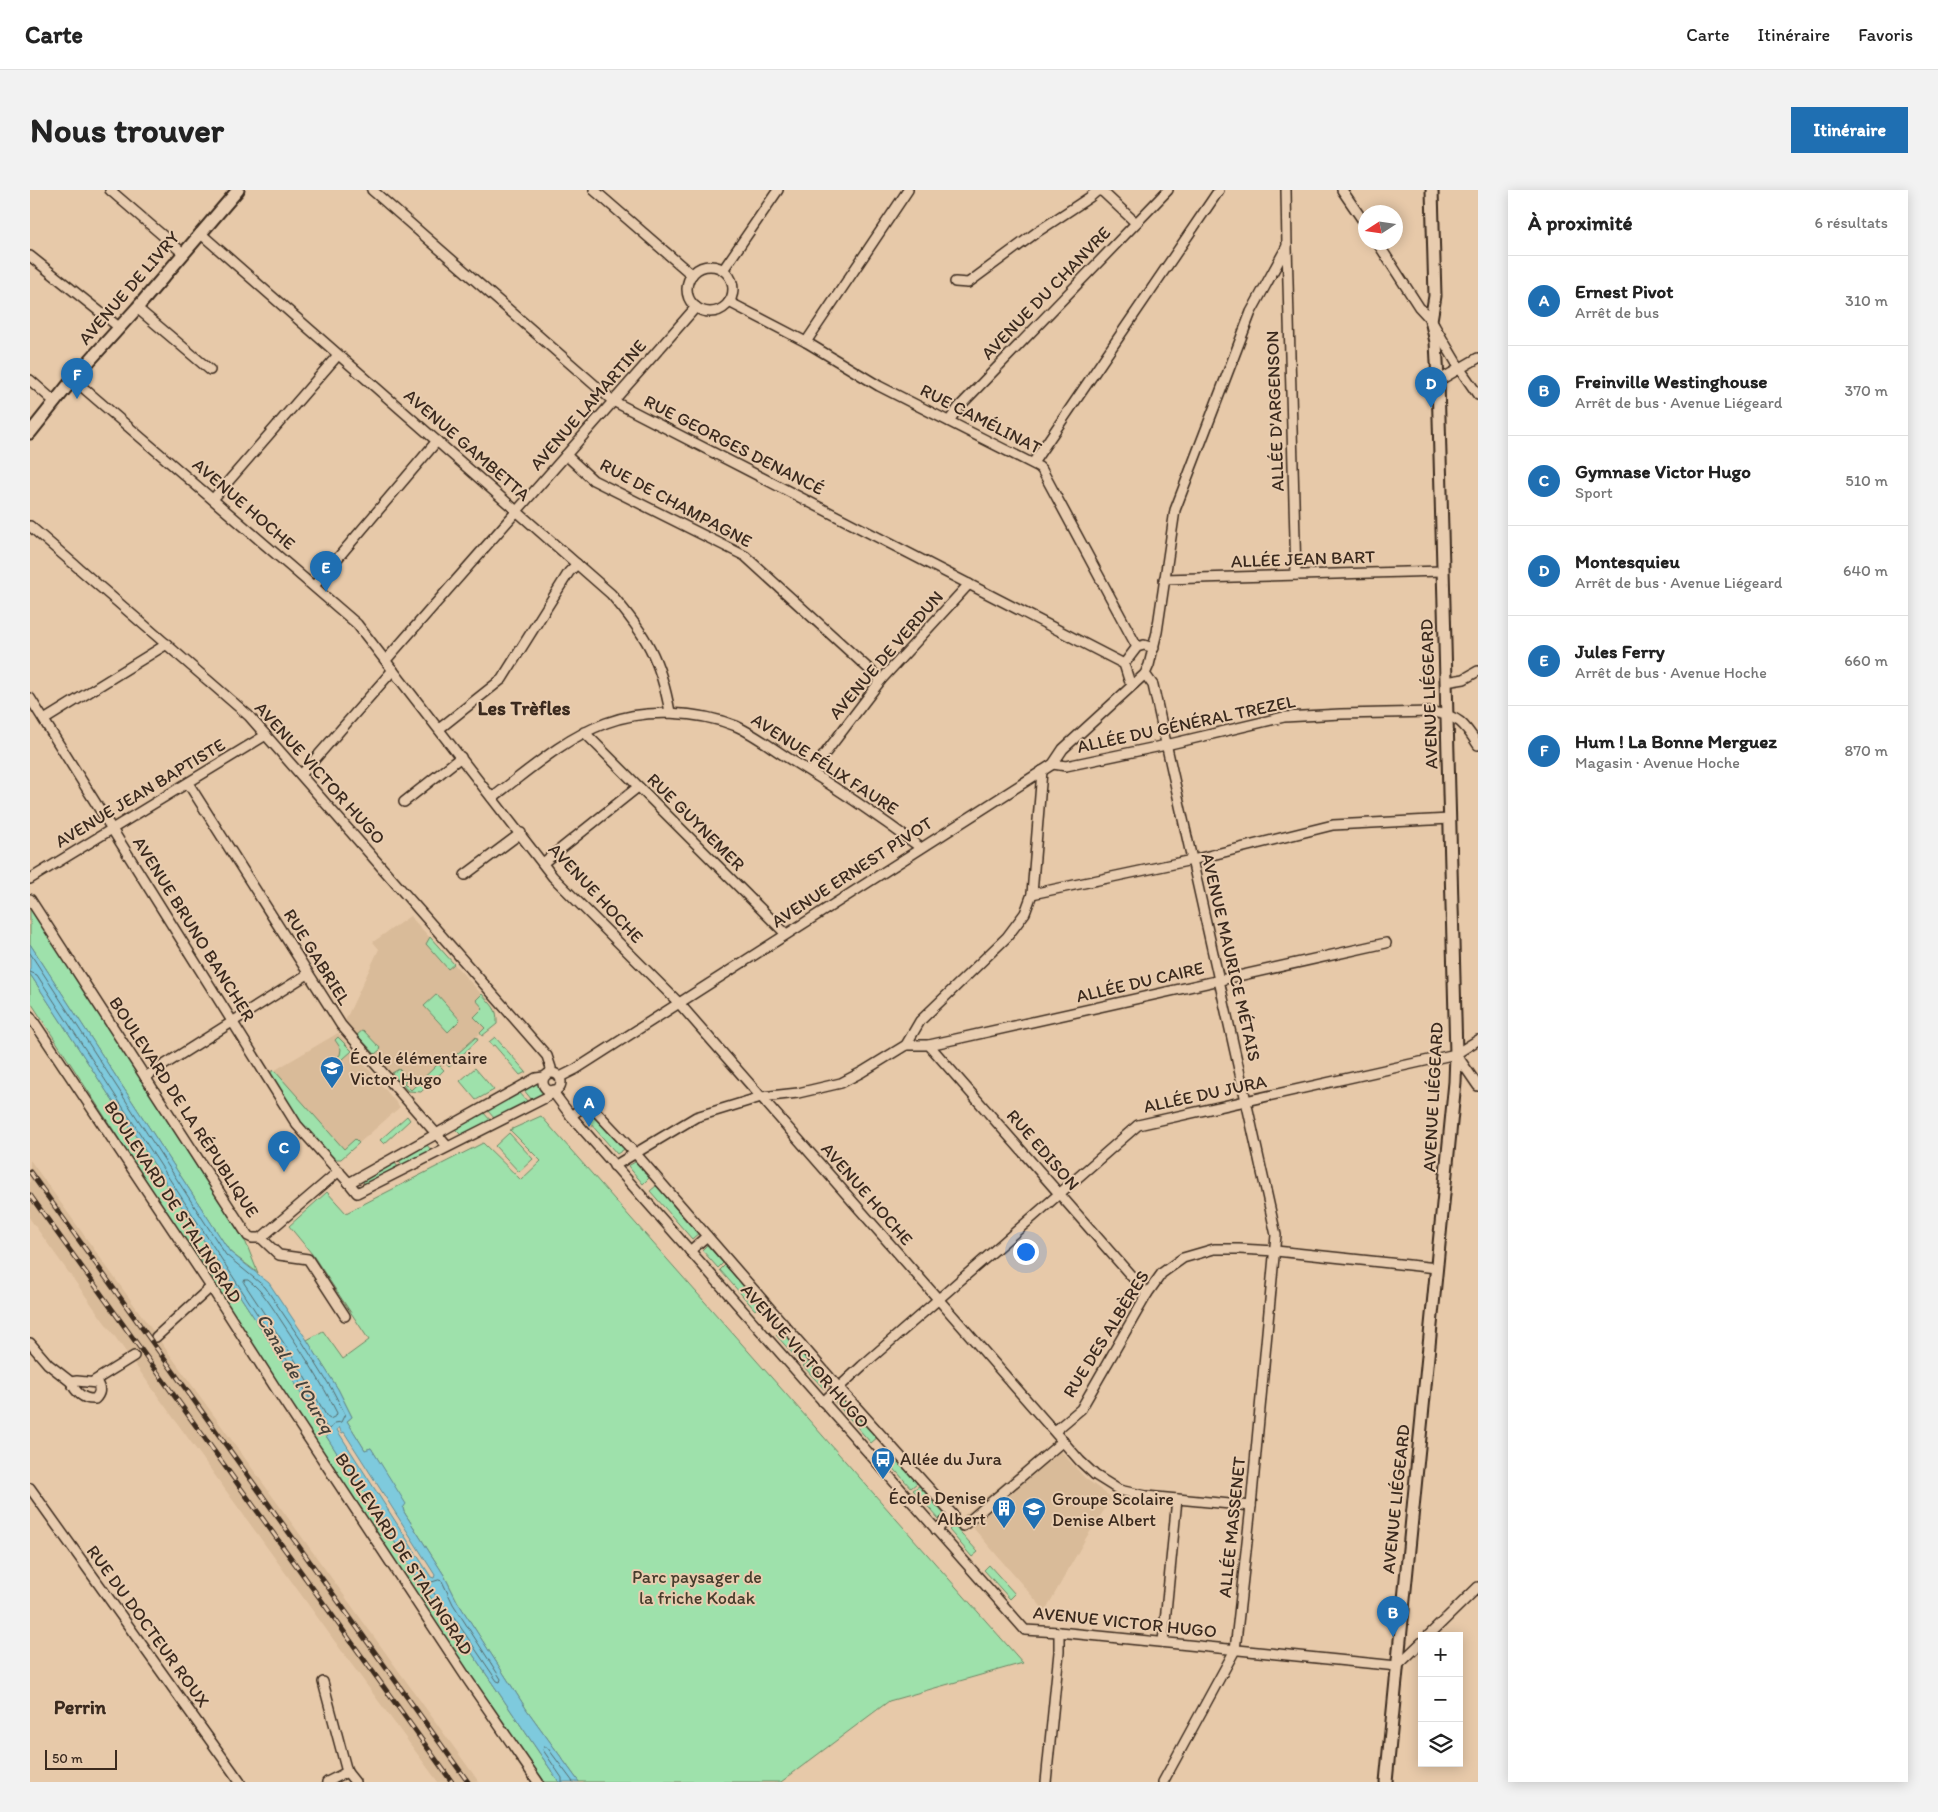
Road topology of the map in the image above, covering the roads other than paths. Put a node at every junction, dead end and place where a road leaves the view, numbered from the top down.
1 (110, 190) edge
2 (238, 190) edge
3 (372, 190) edge
4 (594, 190) edge
5 (778, 190) edge
6 (908, 190) edge
7 (1098, 190) edge
8 (1168, 190) edge
9 (1219, 190) edge
10 (1286, 190) edge
11 (1342, 190) edge
12 (1432, 190) edge
13 (1358, 213) edge
14 (1136, 223) junction
15 (200, 233) junction
16 (1287, 246) junction
17 (1382, 250) edge
18 (183, 253) junction
19 (30, 256) edge
20 (723, 270) junction
21 (692, 275) junction
22 (955, 282) dead end
23 (729, 302) junction
24 (696, 307) junction
25 (137, 308) junction
26 (1431, 320) junction
27 (120, 328) junction
28 (806, 342) junction
29 (338, 355) junction
30 (1478, 358) edge
31 (1460, 369) junction
32 (210, 370) dead end
33 (72, 379) junction
34 (30, 380) edge
35 (1438, 381) junction
36 (1478, 395) edge
37 (613, 401) junction
38 (55, 402) junction
39 (949, 421) junction
40 (30, 433) edge
41 (437, 441) junction
42 (566, 455) junction
43 (1033, 463) junction
44 (213, 499) junction
45 (518, 511) junction
46 (30, 526) edge
47 (577, 564) junction
48 (1442, 571) junction
49 (1296, 575) junction
50 (1164, 578) junction
51 (969, 584) junction
52 (314, 586) junction
53 (167, 644) junction
54 (1137, 646) junction
55 (1154, 648) junction
56 (386, 660) junction
57 (1124, 664) junction
58 (393, 670) junction
59 (1478, 671) edge
60 (1145, 674) junction
61 (881, 680) junction
62 (1446, 682) junction
63 (1134, 684) junction
64 (30, 698) edge
65 (670, 712) junction
66 (1447, 714) junction
67 (44, 720) junction
68 (438, 729) junction
69 (584, 732) junction
70 (266, 735) junction
71 (1166, 745) junction
72 (1478, 745) edge
73 (461, 757) junction
74 (1053, 764) junction
75 (1042, 771) junction
76 (812, 772) junction
77 (301, 775) junction
78 (188, 783) junction
79 (638, 787) junction
80 (492, 798) junction
81 (404, 802) dead end
82 (1450, 819) junction
83 (111, 828) junction
84 (521, 833) junction
85 (921, 848) junction
86 (1192, 860) junction
87 (543, 863) junction
88 (465, 875) dead end
89 (30, 879) edge
90 (1032, 894) junction
91 (30, 899) edge
92 (786, 934) junction
93 (1386, 942) dead end
94 (308, 974) junction
95 (1220, 980) junction
96 (678, 1002) junction
97 (30, 1016) edge
98 (232, 1022) junction
99 (1478, 1040) edge
100 (906, 1045) junction
101 (929, 1045) junction
102 (1456, 1054) junction
103 (547, 1075) junction
104 (145, 1077) junction
105 (560, 1077) junction
106 (1478, 1086) edge
107 (553, 1091) junction
108 (761, 1097) junction
109 (1247, 1101) junction
110 (571, 1116) junction
111 (436, 1134) junction
112 (447, 1146) junction
113 (636, 1154) junction
114 (614, 1166) junction
115 (338, 1171) junction
116 (349, 1183) junction
117 (1059, 1194) junction
118 (707, 1236) junction
119 (261, 1238) junction
120 (1276, 1250) junction
121 (690, 1251) junction
122 (1437, 1268) junction
123 (211, 1286) junction
124 (1147, 1294) junction
125 (937, 1299) junction
126 (345, 1316) dead end
127 (156, 1338) dead end
128 (30, 1343) edge
129 (134, 1356) dead end
130 (94, 1381) junction
131 (71, 1382) junction
132 (839, 1388) junction
133 (824, 1402) junction
134 (1055, 1430) junction
135 (1063, 1441) junction
136 (30, 1488) edge
137 (1177, 1499) junction
138 (1251, 1506) junction
139 (963, 1526) dead end
140 (936, 1530) junction
141 (1478, 1587) edge
142 (1059, 1632) junction
143 (1432, 1632) edge
144 (1163, 1642) junction
145 (1418, 1646) edge
146 (1235, 1650) junction
147 (1397, 1666) junction
148 (323, 1682) dead end
149 (347, 1772) junction
150 (240, 1782) edge
151 (327, 1782) edge
152 (355, 1782) edge
153 (538, 1782) edge
154 (1046, 1782) edge
155 (1163, 1782) edge
156 (1386, 1782) edge

1 - 18 street
2 - 15 street, AVENUE DE LIVRY
3 - 37 street, RUE GEORGES DENANCÉ
4 - 21 street
5 - 20 street
6 - 28 street
7 - 14 street
7 - 22 street
8 - 14 street, AVENUE DU CHANVRE
9 - 43 street
10 - 16 street, ALLÉE D'ARGENSON
11 - 13 street
12 - 26 street, AVENUE LIÉGEARD
14 - 39 street, AVENUE DU CHANVRE
15 - 18 street, AVENUE DE LIVRY
15 - 29 street, AVENUE GAMBETTA
16 - 49 street, ALLÉE D'ARGENSON
16 - 50 street
17 - 26 street
18 - 25 street, AVENUE DE LIVRY
19 - 27 street
20 - 21 street
20 - 23 street
21 - 24 street
23 - 24 street
23 - 28 street, RUE CAMÉLINAT
24 - 37 street, AVENUE LAMARTINE
25 - 27 street, AVENUE DE LIVRY
25 - 32 street
26 - 31 street
26 - 35 street, AVENUE LIÉGEARD
27 - 33 street, AVENUE DE LIVRY
28 - 39 street, RUE CAMÉLINAT
29 - 41 street, AVENUE GAMBETTA
29 - 44 street
30 - 31 street
31 - 35 street
31 - 36 street
33 - 38 street, AVENUE DE LIVRY
33 - 44 street, AVENUE HOCHE
34 - 38 street
35 - 48 street, AVENUE LIÉGEARD
37 - 42 street, AVENUE LAMARTINE
37 - 51 street, RUE GEORGES DENANCÉ
38 - 40 street, AVENUE DE LIVRY
39 - 43 street, RUE CAMÉLINAT
41 - 45 street, AVENUE GAMBETTA
41 - 52 street
42 - 45 street, AVENUE LAMARTINE
42 - 61 street, RUE DE CHAMPAGNE
43 - 54 street, RUE CAMÉLINAT
44 - 52 street, AVENUE HOCHE
45 - 47 street, AVENUE GAMBETTA
45 - 56 street, AVENUE LAMARTINE
46 - 53 street, AVENUE VICTOR HUGO
47 - 65 street, AVENUE GAMBETTA
47 - 68 street
48 - 49 street, ALLÉE JEAN BART
48 - 62 street, AVENUE LIÉGEARD
49 - 50 street, ALLÉE JEAN BART
50 - 55 street
51 - 57 street, RUE GEORGES DENANCÉ
51 - 61 street, AVENUE DE VERDUN
52 - 56 street, AVENUE HOCHE
53 - 67 street
53 - 70 street, AVENUE VICTOR HUGO
54 - 55 street
54 - 57 street
55 - 60 street
56 - 58 street, AVENUE HOCHE
57 - 63 street
58 - 68 street, AVENUE HOCHE
58 - 77 street
59 - 62 street
60 - 63 street, AVENUE ERNEST PIVOT
60 - 71 street, AVENUE MAURICE MÉTAIS
61 - 76 street, AVENUE DE VERDUN
62 - 66 street, AVENUE LIÉGEARD
63 - 74 street, AVENUE ERNEST PIVOT
64 - 67 street, AVENUE BRUNO BANCHER
65 - 69 street, AVENUE FÉLIX FAURE
65 - 76 street, AVENUE FÉLIX FAURE
66 - 71 street, ALLÉE DU GÉNÉRAL TREZEL
66 - 72 street
66 - 82 street, AVENUE LIÉGEARD
67 - 83 street, AVENUE BRUNO BANCHER
68 - 73 street, AVENUE HOCHE
69 - 79 street, RUE GUYNEMER
69 - 80 street, AVENUE FÉLIX FAURE
70 - 77 street, AVENUE VICTOR HUGO
70 - 78 street, AVENUE JEAN BAPTISTE
71 - 74 street, ALLÉE DU GÉNÉRAL TREZEL
71 - 86 street, AVENUE MAURICE MÉTAIS
73 - 80 street, AVENUE HOCHE
73 - 81 street
74 - 75 street, AVENUE ERNEST PIVOT
75 - 85 street, AVENUE ERNEST PIVOT
75 - 90 street
76 - 85 street, AVENUE FÉLIX FAURE
77 - 103 street, AVENUE VICTOR HUGO
78 - 83 street, AVENUE JEAN BAPTISTE
78 - 94 street, RUE GABRIEL
79 - 87 street
79 - 92 street, RUE GUYNEMER
80 - 84 street, AVENUE HOCHE
82 - 86 street
82 - 102 street, AVENUE LIÉGEARD
83 - 89 street, AVENUE JEAN BAPTISTE
83 - 98 street, AVENUE BRUNO BANCHER
84 - 87 street, AVENUE HOCHE
84 - 88 street
85 - 92 street, AVENUE ERNEST PIVOT
86 - 90 street
86 - 95 street, AVENUE MAURICE MÉTAIS
87 - 96 street, AVENUE HOCHE
90 - 100 street
91 - 104 street, BOULEVARD DE LA RÉPUBLIQUE
92 - 96 street, AVENUE ERNEST PIVOT
93 - 95 street, ALLÉE DU CAIRE
94 - 98 street
94 - 111 street, RUE GABRIEL
95 - 101 street, ALLÉE DU CAIRE
95 - 109 street, AVENUE MAURICE MÉTAIS
96 - 105 street, AVENUE ERNEST PIVOT
96 - 108 street, AVENUE HOCHE
97 - 123 street, BOULEVARD DE STALINGRAD
98 - 104 street
98 - 115 street, AVENUE BRUNO BANCHER
99 - 102 street, ALLÉE DU JURA
100 - 101 street
100 - 108 street
101 - 117 street, RUE EDISON
102 - 106 street
102 - 109 street, ALLÉE DU JURA
102 - 122 street, AVENUE LIÉGEARD
103 - 105 street
103 - 107 street
103 - 111 street
104 - 119 street, BOULEVARD DE LA RÉPUBLIQUE
105 - 107 street
107 - 110 street, AVENUE VICTOR HUGO
107 - 112 street
108 - 113 street
108 - 125 street, AVENUE HOCHE
109 - 117 street, ALLÉE DU JURA
109 - 120 street, AVENUE MAURICE MÉTAIS
110 - 113 street, AVENUE VICTOR HUGO
110 - 114 street, AVENUE VICTOR HUGO
111 - 112 street, RUE GABRIEL
111 - 116 street
112 - 116 street
113 - 114 street
113 - 118 street, AVENUE VICTOR HUGO
114 - 121 street, AVENUE VICTOR HUGO
115 - 116 street
115 - 119 street, BOULEVARD DE LA RÉPUBLIQUE
117 - 124 street, RUE EDISON
117 - 125 street, ALLÉE DU JURA
118 - 121 street
118 - 132 street, AVENUE VICTOR HUGO
119 - 126 street
120 - 122 street, RUE DES ALBÈRES
120 - 124 street, RUE DES ALBÈRES
120 - 138 street, ALLÉE MASSENET
121 - 133 street, AVENUE VICTOR HUGO
122 - 147 street, AVENUE LIÉGEARD
123 - 127 street
123 - 153 street, BOULEVARD DE STALINGRAD
124 - 134 street, RUE DES ALBÈRES
125 - 132 street, ALLÉE DU JURA
125 - 134 street, AVENUE HOCHE
128 - 131 street
129 - 130 street
130 - 131 street
130 - 131 street
132 - 133 street, ALLÉE DU JURA
132 - 140 street, AVENUE VICTOR HUGO
133 - 140 street, AVENUE VICTOR HUGO
134 - 135 street, AVENUE HOCHE
135 - 137 street, AVENUE HOCHE
135 - 139 street
136 - 150 street, RUE DU DOCTEUR ROUX
137 - 138 street, AVENUE HOCHE
137 - 144 street
138 - 146 street, ALLÉE MASSENET
140 - 142 street, AVENUE VICTOR HUGO
141 - 143 street
142 - 144 street, AVENUE VICTOR HUGO
142 - 154 street
144 - 146 street, AVENUE VICTOR HUGO
145 - 147 street
146 - 147 street, AVENUE VICTOR HUGO
146 - 155 street
147 - 156 street, AVENUE LIÉGEARD
148 - 149 street
149 - 151 street
149 - 152 street

